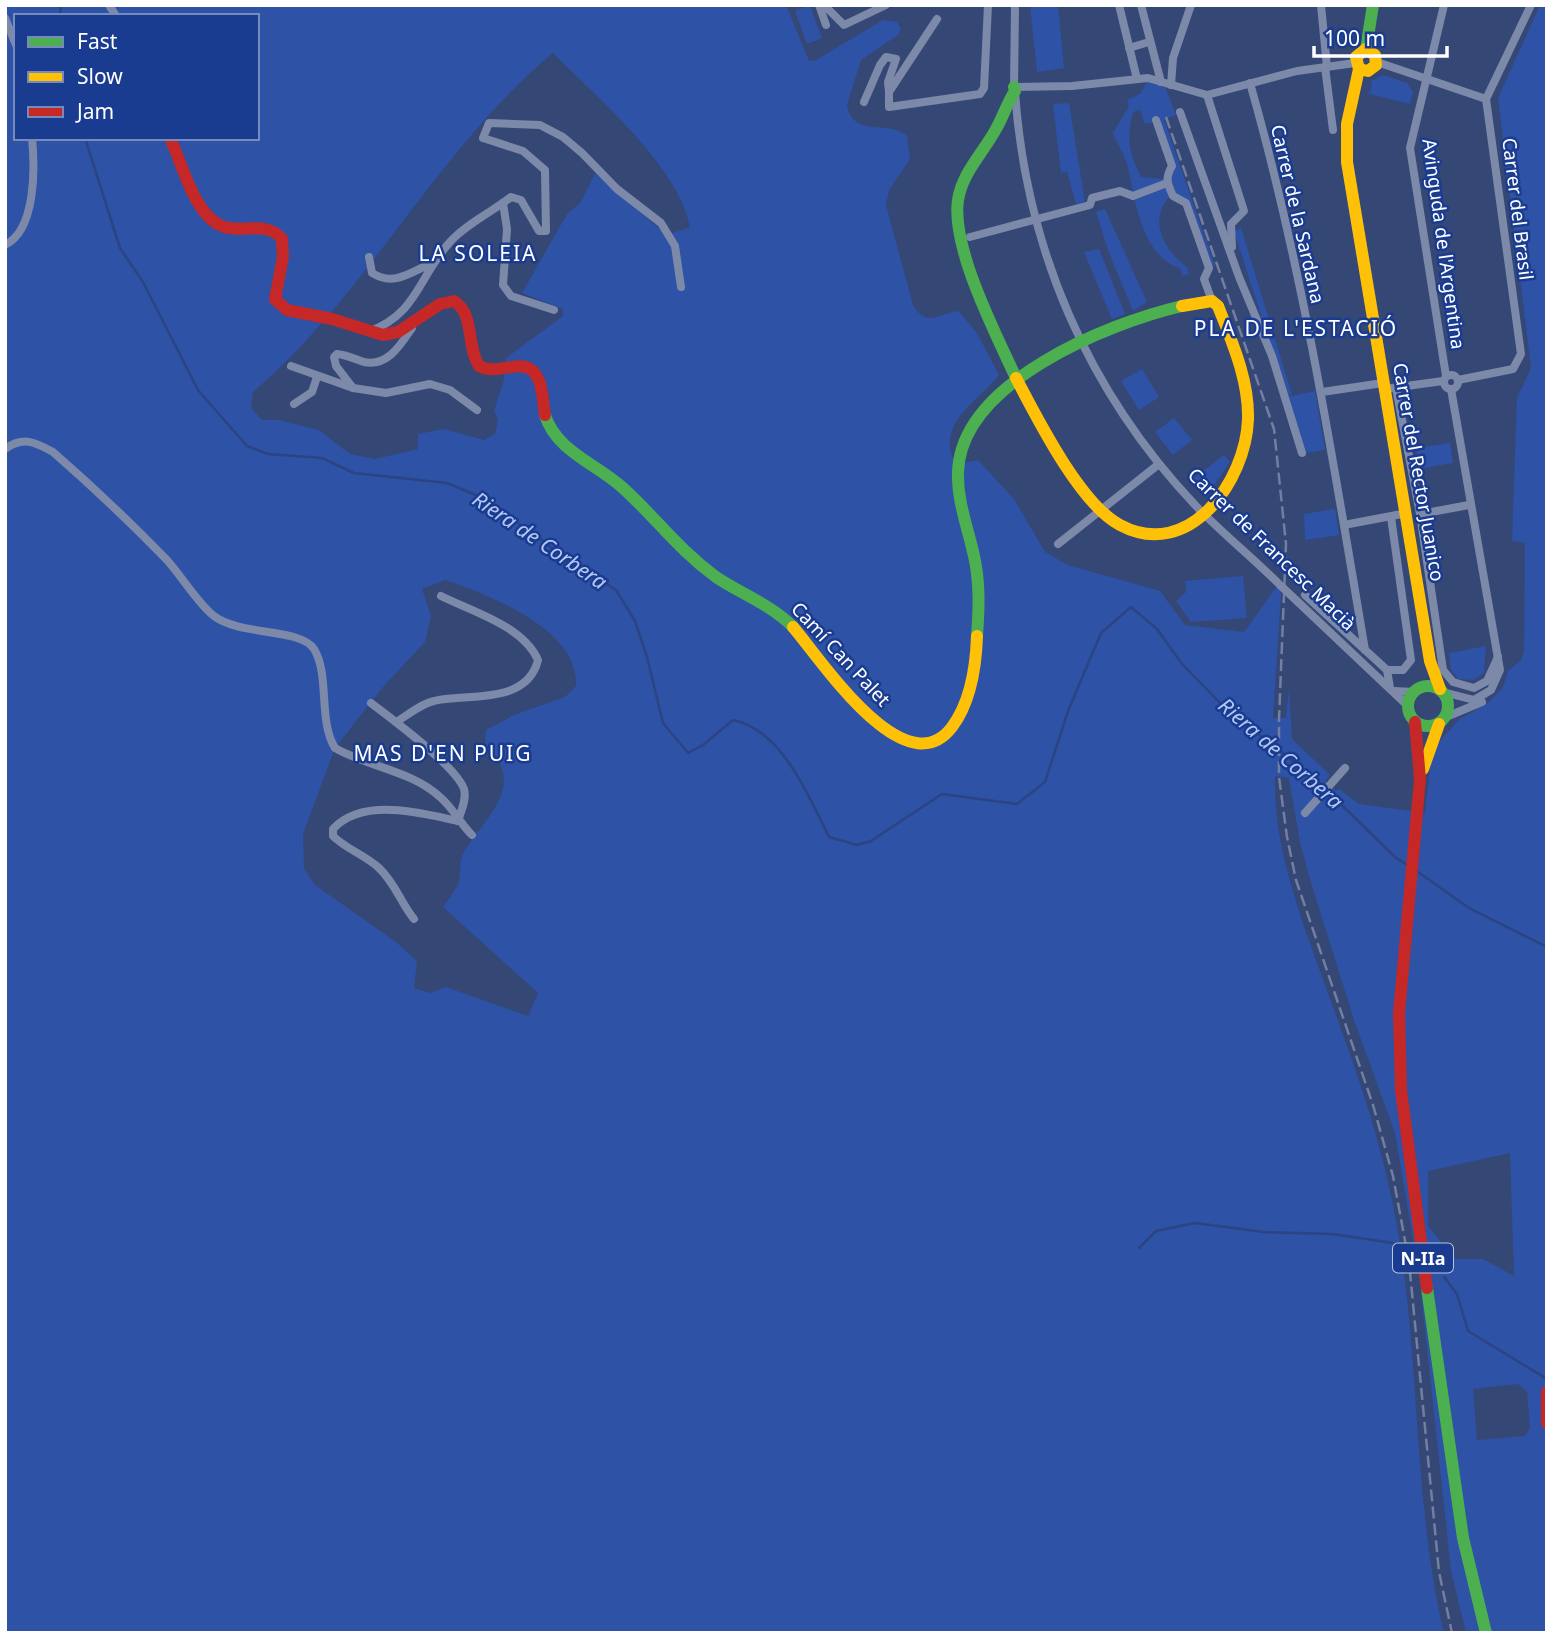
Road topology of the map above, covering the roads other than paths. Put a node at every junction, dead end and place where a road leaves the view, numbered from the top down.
1 (822, 5) edge
2 (866, 5) edge
3 (886, 5) edge
4 (988, 5) edge
5 (1015, 5) edge
6 (1118, 5) edge
7 (1141, 5) edge
8 (1191, 5) edge
9 (1321, 5) edge
10 (1373, 5) edge
11 (1444, 5) edge
12 (1531, 5) edge
13 (872, 13) junction
14 (5, 18) edge
15 (937, 19) dead end
16 (827, 25) dead end
17 (14, 40) edge
18 (1149, 42) junction
19 (1129, 48) junction
20 (1366, 49) junction
21 (1377, 62) junction
22 (1357, 66) junction
23 (1326, 67) junction
24 (1426, 78) junction
25 (1137, 79) junction
26 (1250, 83) junction
27 (1166, 84) junction
28 (1014, 89) junction
29 (890, 92) junction
30 (1207, 95) junction
31 (1486, 99) junction
32 (864, 102) dead end
33 (1180, 112) dead end
34 (1156, 120) dead end
35 (1017, 121) junction
36 (999, 125) junction
37 (1333, 130) dead end
38 (32, 140) edge
39 (171, 140) edge
40 (1167, 183) junction
41 (503, 203) junction
42 (1034, 220) junction
43 (970, 237) dead end
44 (5, 245) edge
45 (369, 257) dead end
46 (432, 263) junction
47 (1239, 277) junction
48 (681, 287) dead end
49 (1212, 301) junction
50 (554, 310) dead end
51 (413, 325) junction
52 (368, 332) junction
53 (1080, 343) junction
54 (290, 366) dead end
55 (317, 377) junction
56 (1445, 379) junction
57 (1458, 380) junction
58 (1019, 382) junction
59 (1388, 387) junction
60 (353, 388) junction
61 (1451, 389) junction
62 (1322, 392) junction
63 (294, 404) dead end
64 (477, 410) dead end
65 (5, 449) edge
66 (1302, 453) dead end
67 (1159, 464) junction
68 (1469, 505) junction
69 (1101, 510) junction
70 (1413, 514) junction
71 (1205, 515) junction
72 (1391, 517) junction
73 (1344, 526) junction
74 (1058, 544) dead end
75 (1305, 595) dead end
76 (441, 596) dead end
77 (1365, 650) junction
78 (1430, 661) junction
79 (1497, 661) junction
80 (1387, 670) junction
81 (1392, 690) junction
82 (1416, 691) junction
83 (1441, 691) junction
84 (371, 702) dead end
85 (1408, 706) junction
86 (1443, 721) junction
87 (396, 722) junction
88 (1415, 722) junction
89 (1345, 768) dead end
90 (1420, 779) junction
91 (1305, 813) dead end
92 (458, 821) junction
93 (472, 835) dead end
94 (414, 919) dead end
95 (1546, 1398) edge
96 (1547, 1423) edge
97 (1486, 1633) edge

1 - 13 street
1 - 16 street
2 - 13 street
3 - 13 street
4 - 29 street
5 - 28 street, Carrer de Francesc Macià
6 - 19 street
7 - 18 street
8 - 27 street
9 - 23 street
10 - 20 main road
11 - 24 street, Avinguda de l'Argentina
12 - 31 street
14 - 17 street
15 - 29 street
18 - 19 street
18 - 27 street
19 - 25 street
20 - 21 main road
20 - 22 main road
21 - 22 main road
21 - 24 street
22 - 23 street
22 - 59 main road, Carrer del Rector Juanico
23 - 26 street
23 - 37 street
24 - 31 street
24 - 56 street, Avinguda de l'Argentina
25 - 27 street
25 - 28 street
26 - 30 street
26 - 62 street, Carrer de la Sardana
27 - 30 street
28 - 35 street, Carrer de Francesc Macià
28 - 36 main road
29 - 32 street
30 - 47 street
31 - 57 street, Carrer del Brasil
33 - 47 street
34 - 40 street
35 - 36 street
35 - 42 street, Carrer de Francesc Macià
36 - 58 main road
38 - 44 street
39 - 52 main road
40 - 42 street
40 - 49 street
41 - 46 street
41 - 48 street
41 - 50 street
42 - 43 street
42 - 53 street, Carrer de Francesc Macià
45 - 46 street
46 - 52 street
47 - 66 street
49 - 53 main road
49 - 71 main road
51 - 52 main road
51 - 58 main road, Camí Can Palet
51 - 60 street
53 - 58 main road
53 - 67 street, Carrer de Francesc Macià
54 - 55 street
55 - 60 street
55 - 63 street
56 - 57 street
56 - 59 street
56 - 61 street
57 - 61 street
58 - 69 main road
59 - 62 street
59 - 70 main road, Carrer del Rector Juanico
60 - 64 street
61 - 68 street
62 - 73 street, Carrer de la Sardana
65 - 92 street
67 - 69 street
67 - 71 street, Carrer de Francesc Macià
68 - 70 street
68 - 79 street
69 - 71 main road
69 - 74 street
70 - 72 street
70 - 78 main road, Carrer del Rector Juanico
70 - 79 street, Carrer del Rector Juanico
71 - 81 street, Carrer de Francesc Macià, bridge
72 - 73 street
72 - 80 street, Carrer del Rector Juanico
73 - 77 street, Carrer de la Sardana
75 - 77 street, Carrer de Francesc Macià
76 - 87 street
77 - 80 street, Carrer de Francesc Macià
78 - 82 main road
78 - 83 main road, Carrer del Rector Juanico
79 - 83 street
79 - 86 street
80 - 81 street
81 - 82 street
81 - 85 street, Carrer de Francesc Macià
82 - 83 main road
82 - 85 main road
83 - 86 main road, N-IIa
84 - 87 street
85 - 88 main road, N-IIa
86 - 88 main road
86 - 90 main road, N-IIa
87 - 92 street
88 - 90 main road, N-IIa
89 - 91 street
90 - 97 main road, N-IIa
92 - 93 street
92 - 94 street
95 - 96 main road

